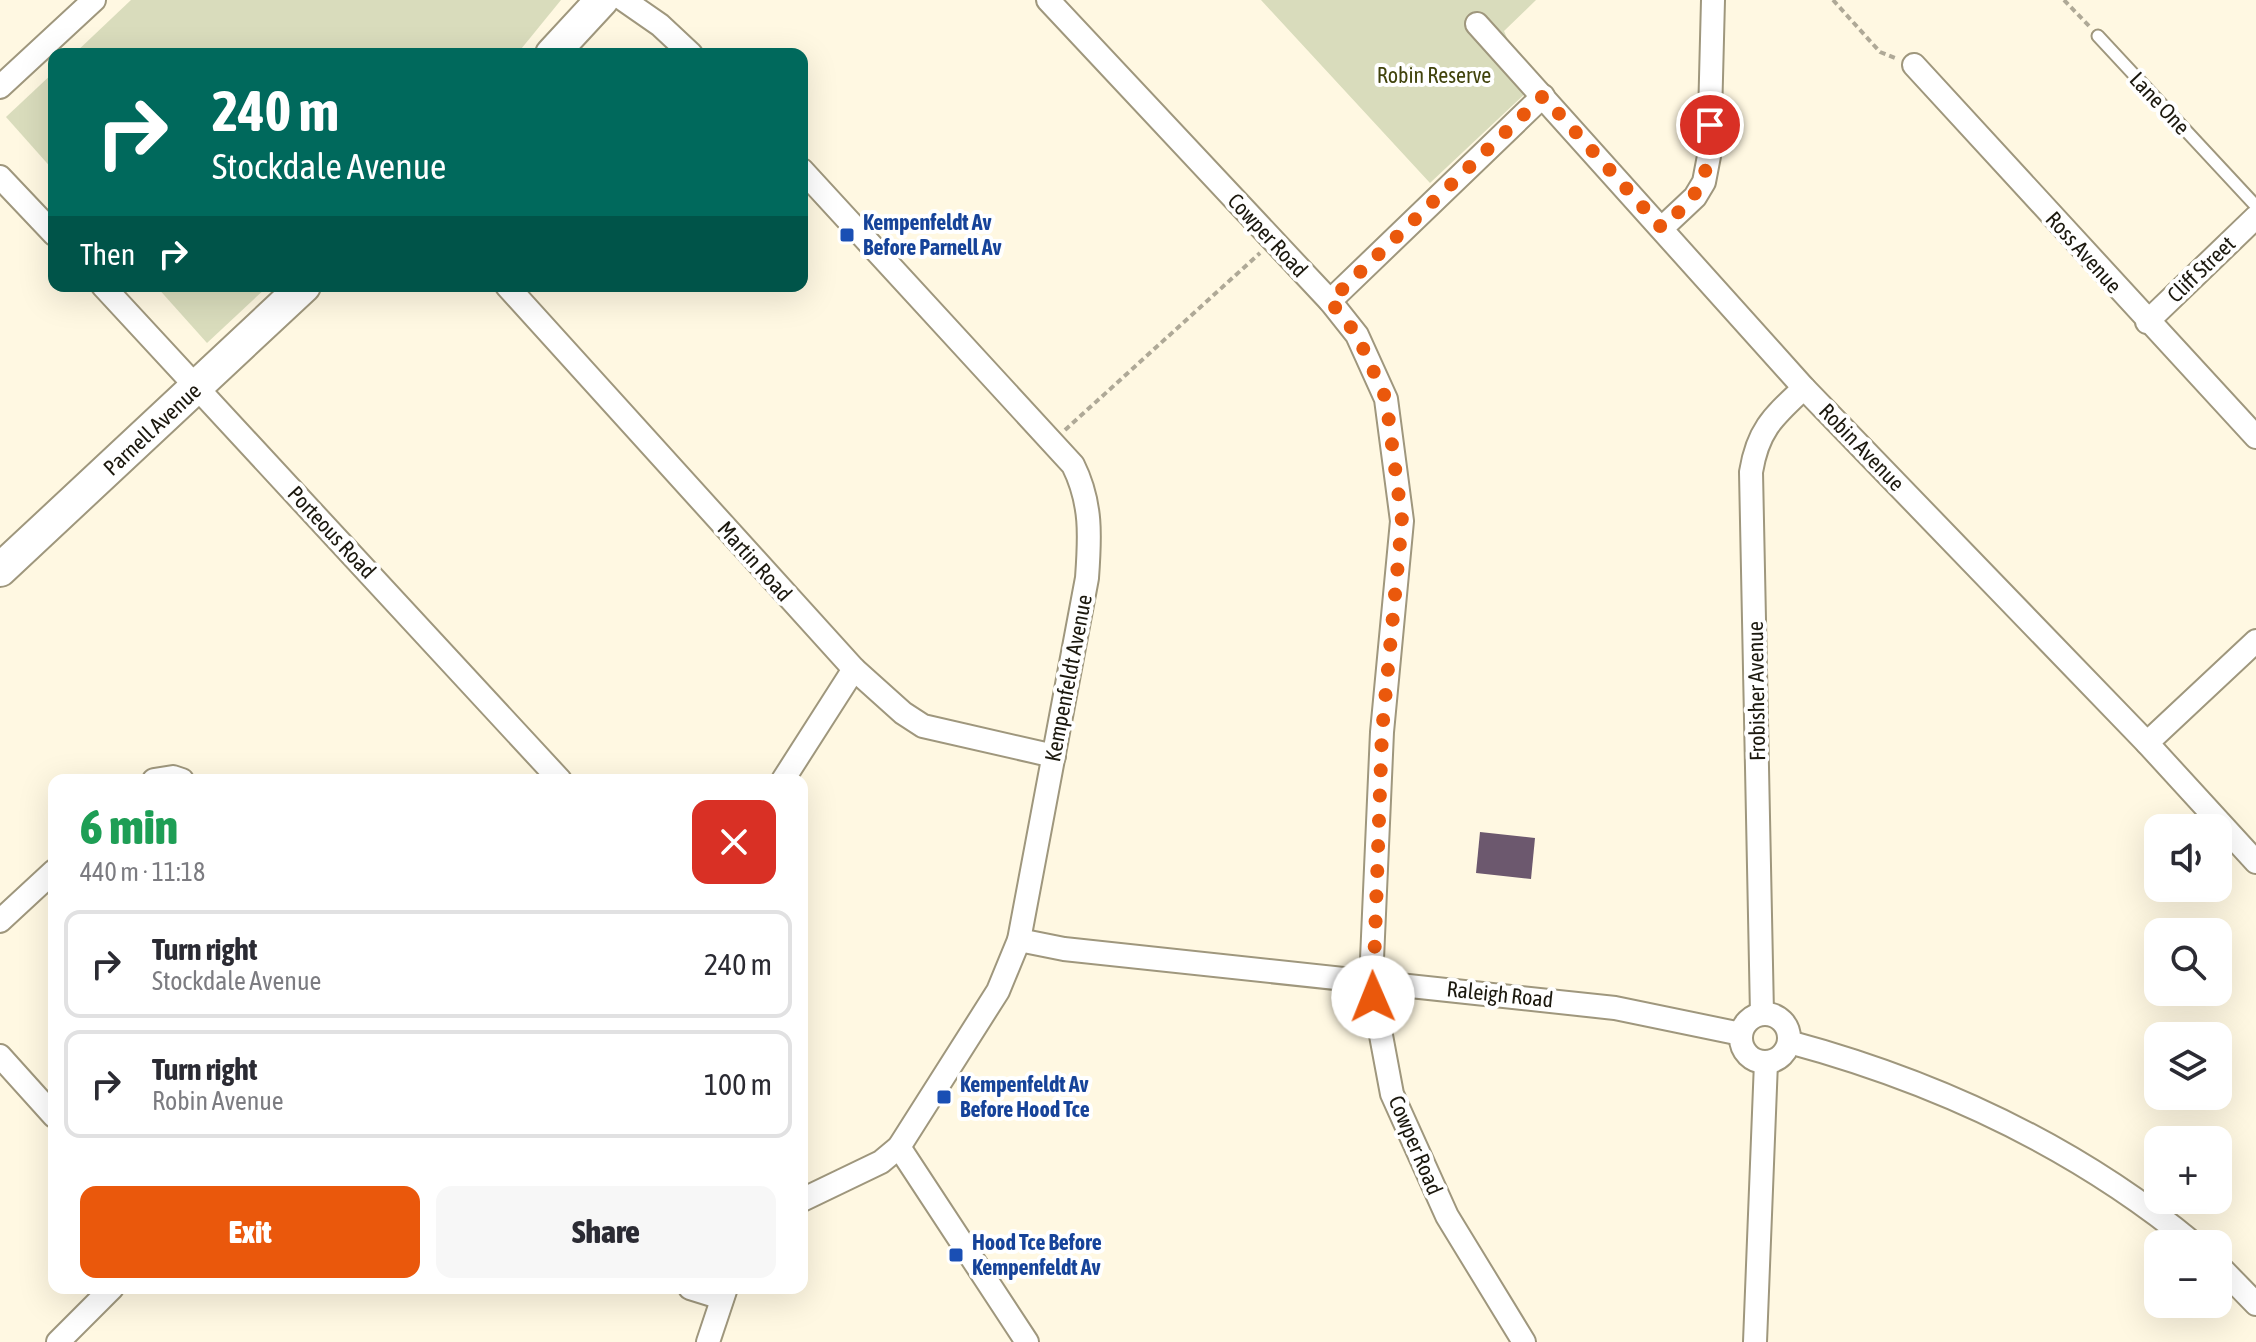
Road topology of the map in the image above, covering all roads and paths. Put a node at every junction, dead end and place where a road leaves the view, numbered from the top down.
1 (94, 0) edge
2 (602, 0) edge
3 (624, 0) edge
4 (1048, 0) edge
5 (1714, 0) edge
6 (1833, 0) edge
7 (2064, 0) edge
8 (1477, 24) dead end
9 (2098, 36) joint
10 (558, 48) edge
11 (685, 48) edge
12 (1914, 65) joint
13 (0, 87) edge
14 (1543, 96) junction
15 (808, 176) edge
16 (0, 177) edge
17 (2256, 206) edge
18 (2256, 217) edge
19 (48, 228) edge
20 (1662, 228) junction
21 (1273, 241) junction
22 (109, 292) edge
23 (298, 292) edge
24 (512, 292) edge
25 (1330, 301) junction
26 (2147, 322) junction
27 (198, 386) junction
28 (1804, 388) junction
29 (2256, 437) edge
30 (1053, 441) junction
31 (0, 570) edge
32 (2256, 641) edge
33 (854, 669) junction
34 (2147, 743) junction
35 (1054, 756) junction
36 (554, 774) edge
37 (787, 774) edge
38 (2256, 862) edge
39 (48, 877) edge
40 (0, 921) edge
41 (1019, 940) junction
42 (1371, 982) junction
43 (1762, 1014) junction
44 (1741, 1034) junction
45 (1789, 1042) junction
46 (0, 1056) edge
47 (1766, 1062) junction
48 (48, 1109) edge
49 (899, 1147) junction
50 (808, 1197) edge
51 (2176, 1230) edge
52 (2232, 1279) edge
53 (106, 1294) edge
54 (724, 1294) edge
55 (2256, 1304) edge
56 (58, 1342) edge
57 (708, 1342) edge
58 (1027, 1342) edge
59 (1524, 1342) edge
60 (1755, 1342) edge

1 - 13 street
2 - 10 street
3 - 11 street
4 - 21 street, Cowper Road
5 - 20 street
6 - 12 path
7 - 9 path
8 - 14 street, Robin Avenue
9 - 17 lane, Lane One
12 - 26 street, Ross Avenue
14 - 20 street, Robin Avenue
14 - 25 street
15 - 30 street, Kempenfeldt Avenue
16 - 19 street
18 - 26 street, Cliff Street
20 - 28 street, Robin Avenue
21 - 25 street, Cowper Road
21 - 30 path
22 - 27 street, Porteous Road
23 - 27 street, Parnell Avenue
24 - 33 street, Martin Road
25 - 42 street, Cowper Road
26 - 29 street, Ross Avenue
27 - 31 street, Parnell Avenue
27 - 36 street, Porteous Road
28 - 34 street, Robin Avenue
28 - 43 street, Frobisher Avenue
30 - 35 street, Kempenfeldt Avenue
32 - 34 street
33 - 35 street, Martin Road
33 - 37 street
34 - 38 street, Robin Avenue
35 - 41 street, Kempenfeldt Avenue
39 - 40 street
41 - 42 street, Raleigh Road
41 - 49 street, Kempenfeldt Avenue
42 - 44 street, Raleigh Road
42 - 59 street, Cowper Road
43 - 44 street
43 - 45 street
44 - 47 street
45 - 47 street
45 - 51 street
46 - 48 street
47 - 60 street
49 - 50 street, Kempenfeldt Avenue
49 - 58 street
52 - 55 street
53 - 56 street
54 - 57 street

